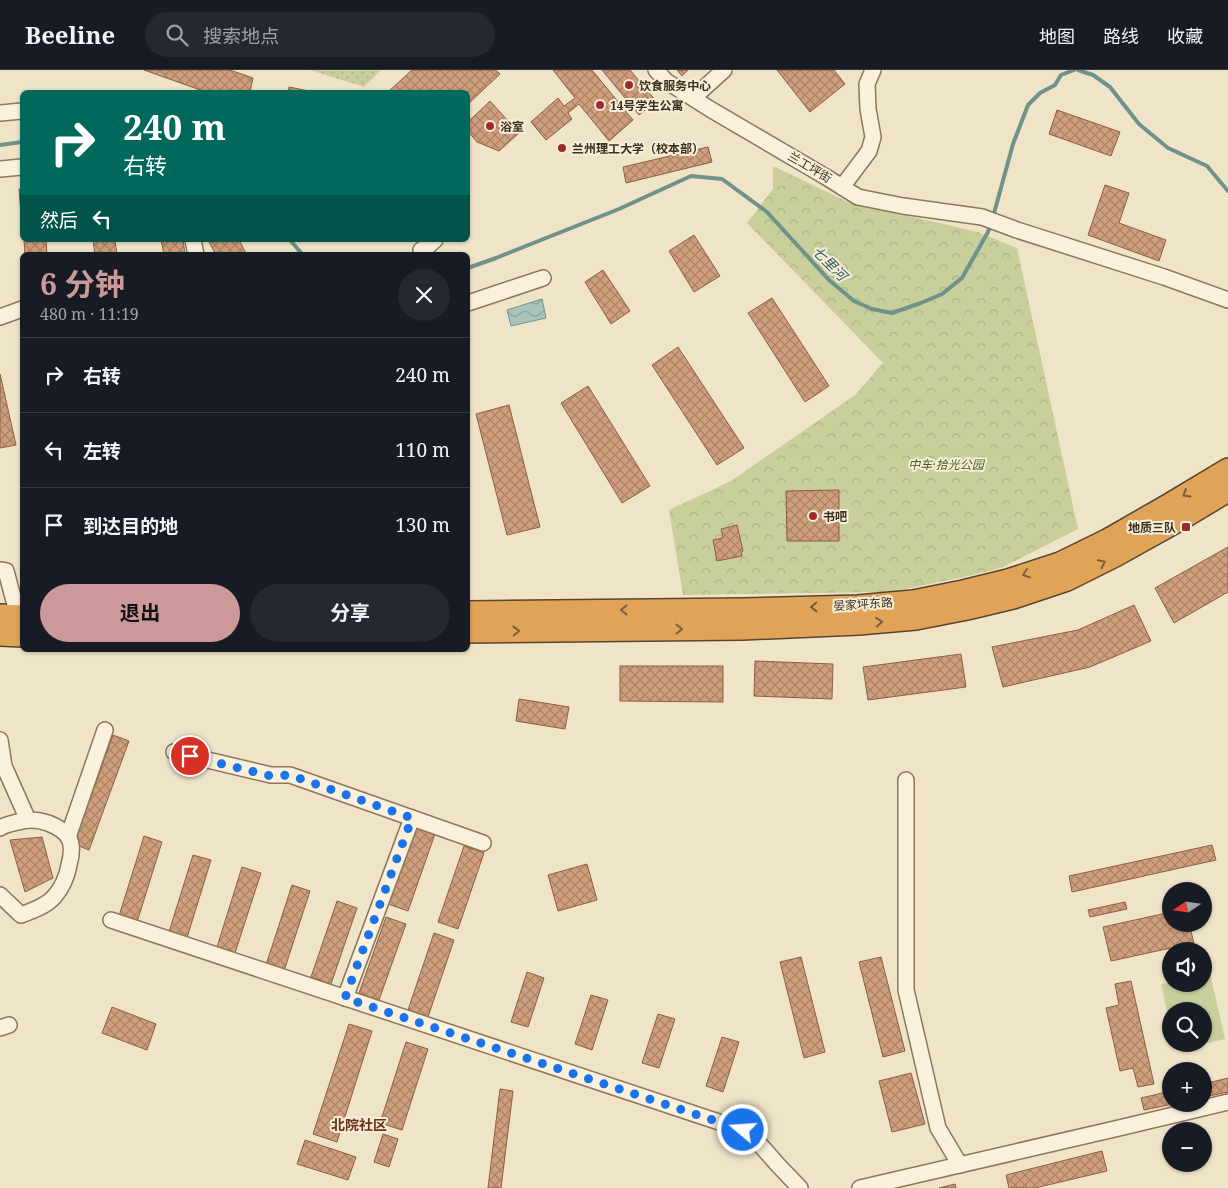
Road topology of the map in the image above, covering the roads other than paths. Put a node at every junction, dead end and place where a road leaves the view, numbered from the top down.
1 (656, 70) edge
2 (724, 70) edge
3 (873, 70) edge
4 (693, 98) junction
5 (20, 111) edge
6 (0, 112) edge
7 (20, 167) edge
8 (0, 169) edge
9 (842, 187) junction
10 (433, 242) edge
11 (421, 250) dead end
12 (543, 278) dead end
13 (1228, 300) edge
14 (470, 302) edge
15 (20, 310) edge
16 (0, 317) edge
17 (1228, 469) edge
18 (1228, 491) edge
19 (0, 570) edge
20 (1064, 571) junction
21 (470, 612) edge
22 (16, 621) edge
23 (470, 632) edge
24 (0, 636) edge
25 (105, 730) dead end
26 (0, 740) edge
27 (174, 752) dead end
28 (906, 780) dead end
29 (412, 818) junction
30 (28, 820) junction
31 (0, 828) edge
32 (68, 836) junction
33 (483, 843) dead end
34 (0, 895) edge
35 (111, 920) dead end
36 (345, 998) junction
37 (1228, 1102) edge
38 (960, 1165) junction
39 (800, 1188) edge
40 (860, 1188) edge

1 - 4 street, 兰工坪街
2 - 4 street
3 - 9 street
4 - 9 street, 兰工坪街
5 - 6 street
7 - 8 street
9 - 13 street, 兰工坪街
10 - 11 street
12 - 14 street
15 - 16 street
17 -> 20 highway, 晏家坪东路
20 -> 18 highway, 晏家坪东路
19 - 22 street
20 -> 21 highway, 晏家坪东路
23 -> 20 highway, 晏家坪东路
22 - 24 highway
25 - 32 street
26 - 30 street
27 - 29 street
28 - 38 street
29 - 33 street
29 - 36 street
30 - 31 street
30 - 32 street
32 - 34 street
35 - 36 street
36 - 39 street
37 - 38 street
38 - 40 street

